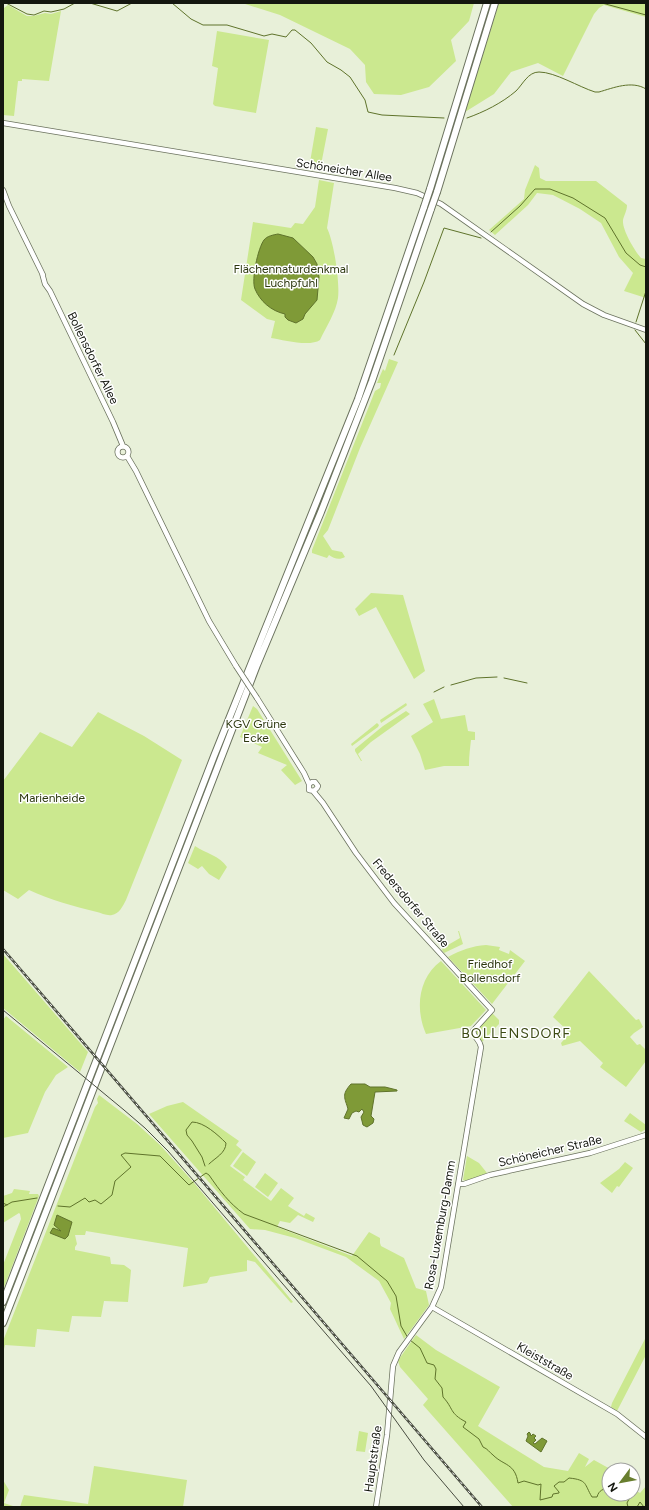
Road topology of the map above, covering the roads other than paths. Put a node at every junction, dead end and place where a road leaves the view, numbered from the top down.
1 (487, 3) edge
2 (495, 3) edge
3 (3, 123) edge
4 (3, 190) edge
5 (4, 196) edge
6 (646, 330) edge
7 (121, 447) junction
8 (127, 456) junction
9 (311, 783) junction
10 (315, 791) junction
11 (474, 1031) joint
12 (646, 1134) edge
13 (458, 1184) junction
14 (3, 1302) edge
15 (432, 1307) junction
16 (3, 1323) edge
17 (389, 1413) joint
18 (646, 1437) edge
19 (376, 1507) edge

1 - 14 highway, bridge
2 - 16 highway, bridge
3 - 6 street, Schöneicher Allee
4 - 5 street, Bollensdorfer Allee
5 - 7 street, Bollensdorfer Allee
7 - 8 street, Bollensdorfer Allee
7 - 8 street, Bollensdorfer Allee
8 - 9 street, Bollensdorfer Allee, bridge
9 - 10 street
9 - 10 street
10 - 11 street, Fredersdorfer Straße
11 - 13 street, Rosa-Luxemburg-Damm
12 - 13 street, Schöneicher Straße
13 - 15 street, Rosa-Luxemburg-Damm
15 - 17 street, Rosa-Luxemburg-Damm
15 - 18 street, Kleiststraße
17 - 19 street, Hauptstraße

